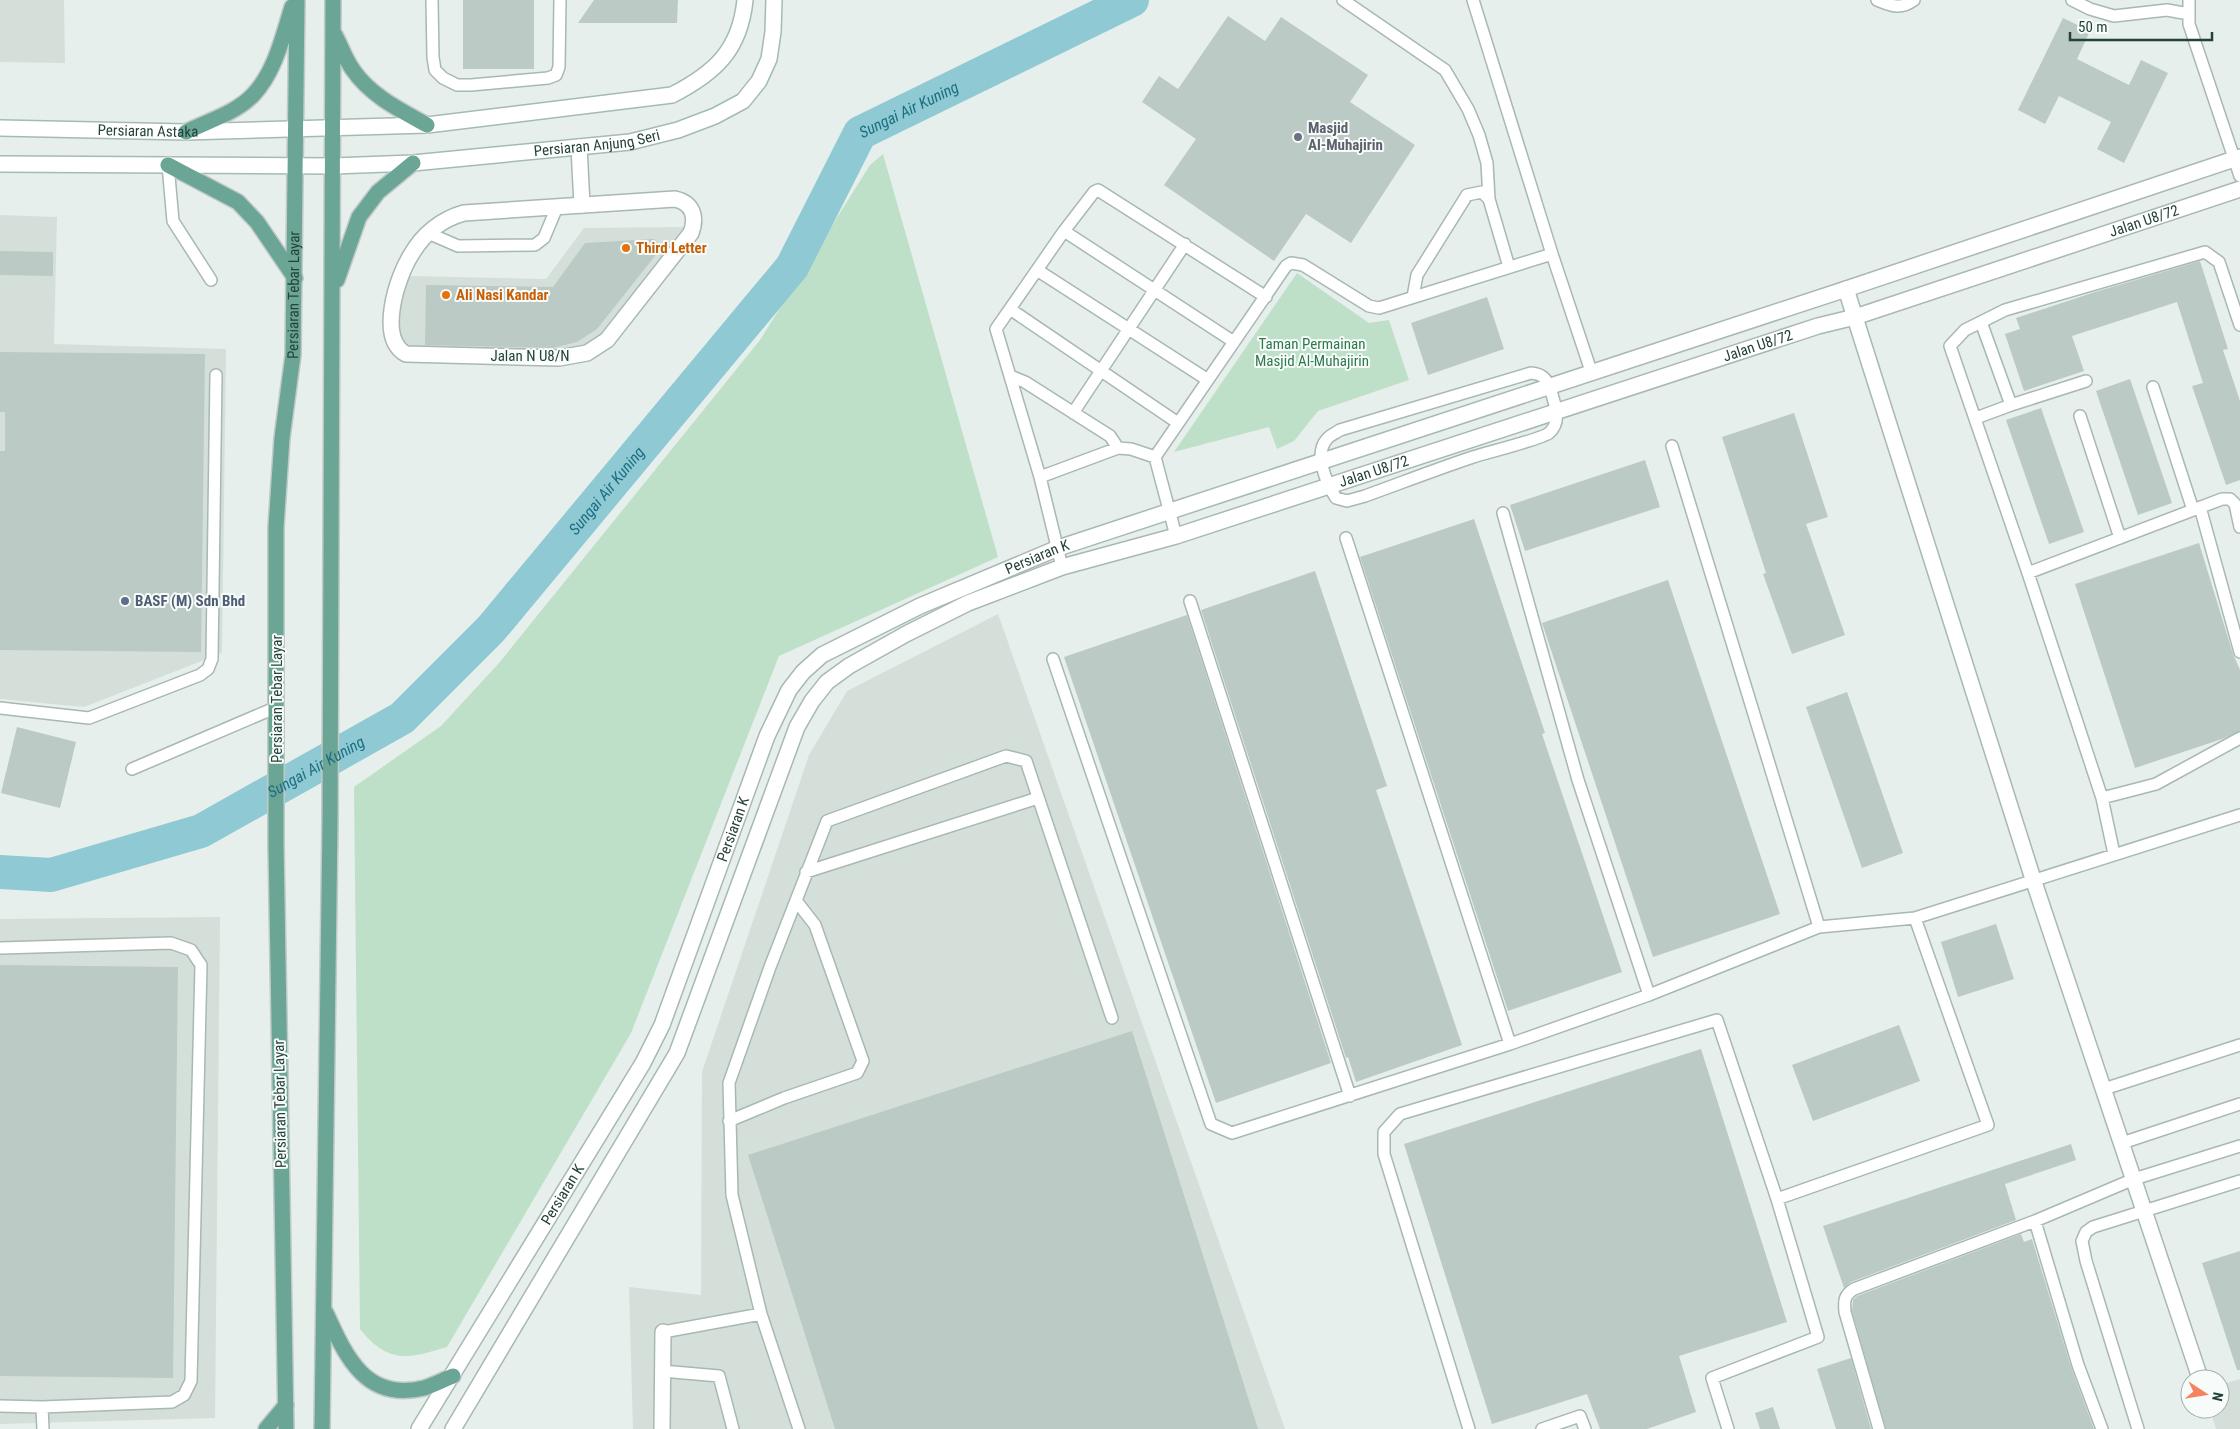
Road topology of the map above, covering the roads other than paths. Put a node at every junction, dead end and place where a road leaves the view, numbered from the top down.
1 (296, 0) edge
2 (333, 0) edge
3 (432, 0) edge
4 (560, 0) edge
5 (745, 0) edge
6 (774, 0) edge
7 (1343, 0) edge
8 (1473, 0) edge
9 (1877, 0) edge
10 (1914, 0) edge
11 (2072, 0) edge
12 (2189, 0) edge
13 (2189, 14) junction
14 (333, 31) junction
15 (427, 124) junction
16 (0, 128) edge
17 (296, 128) junction
18 (333, 128) junction
19 (186, 132) junction
20 (579, 147) junction
21 (2237, 158) edge
22 (413, 163) junction
23 (0, 164) edge
24 (168, 165) junction
25 (296, 166) junction
26 (333, 166) junction
27 (2240, 176) edge
28 (2240, 189) edge
29 (1489, 199) junction
30 (582, 205) junction
31 (557, 207) junction
32 (1064, 231) junction
33 (428, 233) junction
34 (1185, 244) junction
35 (1552, 254) junction
36 (1509, 267) junction
37 (1037, 270) junction
38 (295, 278) junction
39 (211, 280) dead end
40 (1846, 289) junction
41 (1155, 291) junction
42 (333, 293) junction
43 (1266, 297) junction
44 (1413, 297) junction
45 (1010, 309) junction
46 (1855, 317) junction
47 (1981, 322) junction
48 (2240, 325) edge
49 (1129, 330) junction
50 (1234, 342) junction
51 (1100, 371) junction
52 (1591, 371) junction
53 (216, 375) dead end
54 (1010, 376) junction
55 (1208, 380) junction
56 (2086, 381) dead end
57 (1549, 385) junction
58 (2153, 386) dead end
59 (2011, 405) junction
60 (1557, 412) junction
61 (1073, 413) junction
62 (2080, 416) dead end
63 (1976, 418) junction
64 (1178, 423) junction
65 (1672, 446) dead end
66 (1118, 448) junction
67 (1155, 457) junction
68 (1321, 460) junction
69 (1040, 477) junction
70 (1270, 477) joint
71 (1329, 487) junction
72 (1276, 504) joint
73 (2197, 508) junction
74 (1169, 511) junction
75 (1503, 513) dead end
76 (2239, 519) edge
77 (1176, 536) junction
78 (1346, 538) dead end
79 (2120, 538) junction
80 (1058, 548) junction
81 (1062, 567) junction
82 (2028, 573) junction
83 (1190, 601) dead end
84 (2240, 652) edge
85 (1053, 659) dead end
86 (0, 708) edge
87 (277, 715) junction
88 (2240, 738) edge
89 (132, 769) dead end
90 (1038, 798) junction
91 (2102, 798) junction
92 (2240, 815) edge
93 (2114, 854) junction
94 (806, 872) junction
95 (2034, 879) junction
96 (797, 902) junction
97 (1915, 918) junction
98 (1818, 927) junction
99 (0, 948) edge
100 (1650, 995) junction
101 (1112, 1018) dead end
102 (1510, 1044) junction
103 (2240, 1044) edge
104 (2104, 1089) junction
105 (1350, 1096) junction
106 (2240, 1104) edge
107 (729, 1121) junction
108 (2122, 1143) junction
109 (2240, 1146) edge
110 (2134, 1179) junction
111 (2240, 1180) edge
112 (1777, 1199) junction
113 (2145, 1211) junction
114 (2035, 1221) junction
115 (324, 1310) junction
116 (761, 1314) junction
117 (663, 1332) joint
118 (2197, 1369) edge
119 (662, 1371) junction
120 (452, 1376) junction
121 (286, 1405) junction
122 (0, 1406) edge
123 (42, 1407) junction
124 (43, 1429) edge
125 (266, 1429) edge
126 (286, 1429) edge
127 (322, 1429) edge
128 (419, 1429) edge
129 (453, 1429) edge
130 (662, 1429) edge
131 (733, 1429) edge
132 (800, 1429) edge
133 (1469, 1429) edge
134 (1542, 1429) edge
135 (1585, 1429) edge
136 (1728, 1429) edge
137 (1879, 1429) edge
138 (2102, 1429) edge
139 (2138, 1429) edge

1 - 17 main road, Persiaran Tebar Layar
1 - 19 main road
2 - 14 main road
3 - 4 lane
5 - 15 street
6 - 20 street, Persiaran Anjung Seri
7 - 29 lane
8 - 35 lane
9 - 10 lane
11 - 13 lane
12 - 13 lane
13 - 21 lane
14 - 15 main road
14 - 18 main road
15 - 18 street
16 - 19 street, Persiaran Astaka
17 - 18 street, Persiaran Astaka
17 - 19 street, Persiaran Astaka
17 - 25 main road, Persiaran Tebar Layar
18 - 26 main road
20 - 22 street, Persiaran Anjung Seri
20 - 30 street
21 - 27 lane
21 - 40 street, Jalan U8/72
22 - 26 street, Persiaran Anjung Seri
22 - 42 main road
23 - 24 street
24 - 25 street
24 - 38 main road
24 - 39 lane
25 - 26 street, Persiaran Anjung Seri
25 - 38 main road, Persiaran Tebar Layar
26 - 42 main road
28 - 46 street, Jalan U8/72
29 - 36 lane
29 - 44 lane
30 - 31 street, Jalan N U8/N
30 - 33 street, Jalan N U8/N
31 - 33 street, Jalan N U8/N
31 - 33 lane
32 - 34 lane
32 - 37 lane
32 - 41 lane
34 - 41 lane
34 - 43 lane
35 - 36 lane
35 - 52 lane
36 - 44 lane
37 - 45 lane
37 - 49 lane
38 - 87 main road, Persiaran Tebar Layar
40 - 46 street
40 - 52 street, Jalan U8/72
41 - 49 lane
41 - 50 lane
42 - 115 main road
43 - 44 lane
43 - 50 lane
45 - 51 lane
45 - 54 lane
46 - 60 street, Jalan U8/72
46 - 95 street
47 - 48 lane
47 - 59 lane
47 - 63 lane
49 - 51 lane
49 - 55 lane
50 - 55 lane
51 - 61 lane
51 - 64 lane
52 - 57 street, Jalan U8/72
53 - 86 lane
54 - 61 lane
54 - 69 lane
55 - 64 lane
56 - 59 lane
57 - 60 lane
57 - 68 street, Jalan U8/72
57 - 68 lane
58 - 73 lane
59 - 63 lane
60 - 71 street, Jalan U8/72
61 - 66 lane
62 - 79 lane
63 - 82 lane
64 - 67 lane
65 - 98 lane
66 - 67 lane
66 - 69 lane
67 - 74 lane
68 - 70 street, Jalan U8/72
68 - 71 lane
69 - 80 lane
70 - 74 street, Persiaran K
71 - 72 street, Jalan U8/72
72 - 77 street, Persiaran K
73 - 76 lane
73 - 79 lane
73 - 84 lane
74 - 77 lane
74 - 80 street, Persiaran K
75 - 100 lane
77 - 81 street, Persiaran K
78 - 102 lane
79 - 82 lane
80 - 81 lane
80 - 120 street, Persiaran K
81 - 129 street, Persiaran K
82 - 91 lane
83 - 105 lane
85 - 105 lane
87 - 89 lane
87 - 121 main road, Persiaran Tebar Layar
88 - 91 lane
90 - 94 lane
90 - 94 lane
90 - 101 lane
91 - 93 lane
92 - 93 lane
93 - 95 lane
94 - 96 lane
95 - 97 lane
95 - 104 street
96 - 107 lane
96 - 107 lane
97 - 98 lane
97 - 112 lane
98 - 100 lane
99 - 123 lane
100 - 102 lane
102 - 105 lane
103 - 104 lane
104 - 108 street
106 - 108 lane
107 - 116 lane
108 - 110 street
109 - 110 lane
110 - 113 street
110 - 114 lane
111 - 113 lane
112 - 133 lane
112 - 136 lane
113 - 118 street
113 - 139 lane
114 - 137 lane
114 - 138 lane
115 - 120 main road
115 - 127 main road
116 - 117 lane
116 - 132 lane
117 - 119 street
119 - 130 street
119 - 131 lane
120 - 128 street, Persiaran K
121 - 125 main road
121 - 126 main road, Persiaran Tebar Layar
122 - 123 lane
123 - 124 lane
134 - 135 lane

